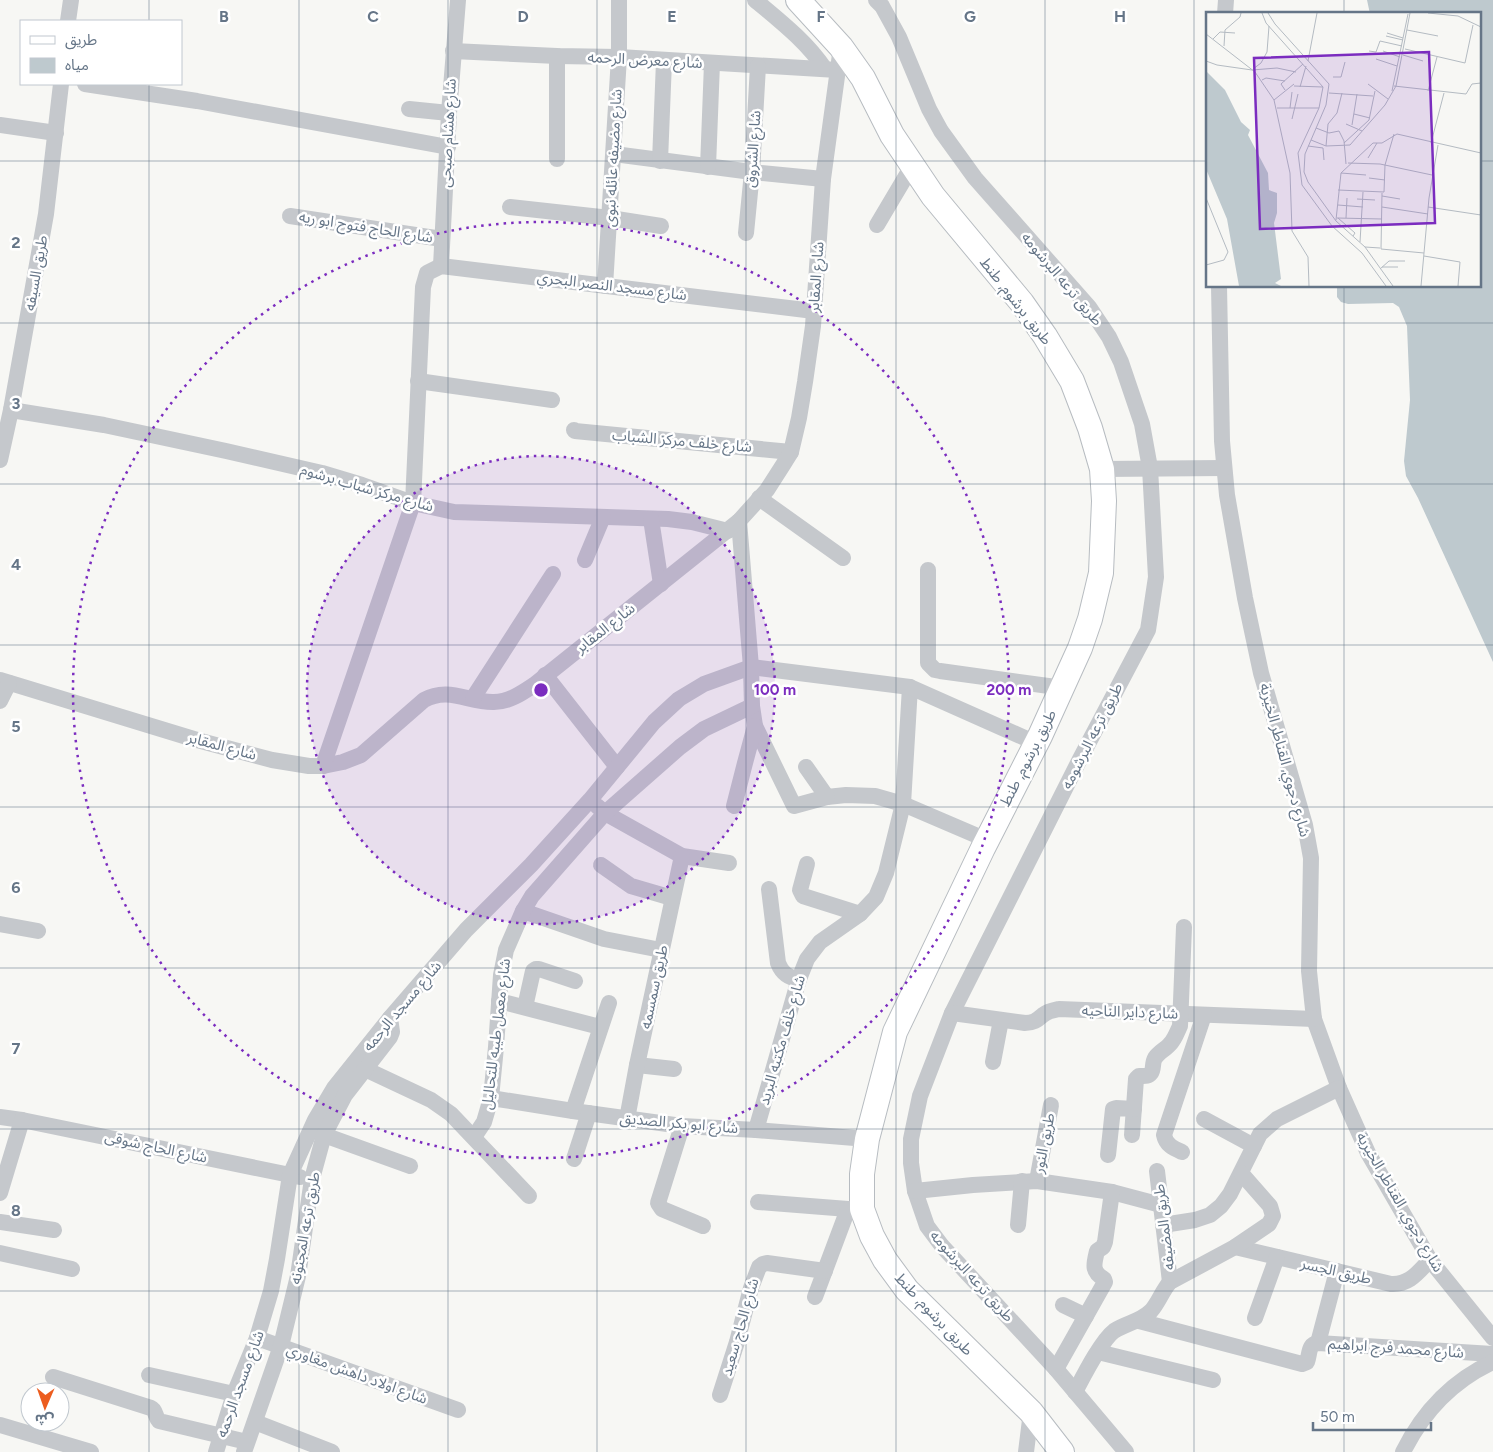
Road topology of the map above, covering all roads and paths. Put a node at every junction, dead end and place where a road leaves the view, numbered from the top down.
1 (71, 0) edge
2 (458, 0) edge
3 (619, 0) edge
4 (755, 0) edge
5 (798, 0) edge
6 (876, 0) edge
7 (68, 20) edge
8 (841, 47) junction
9 (453, 51) junction
10 (557, 56) junction
11 (619, 57) junction
12 (664, 61) junction
13 (712, 63) junction
14 (758, 66) junction
15 (831, 69) junction
16 (61, 85) edge
17 (91, 85) edge
18 (409, 109) dead end
19 (449, 113) junction
20 (0, 125) edge
21 (56, 133) junction
22 (448, 147) junction
23 (614, 154) junction
24 (557, 159) dead end
25 (660, 161) junction
26 (708, 166) junction
27 (912, 166) junction
28 (752, 172) junction
29 (823, 179) junction
30 (510, 207) dead end
31 (290, 216) dead end
32 (610, 218) junction
33 (661, 226) dead end
34 (877, 226) dead end
35 (746, 232) dead end
36 (442, 239) junction
37 (441, 266) junction
38 (605, 286) junction
39 (1218, 288) edge
40 (814, 311) junction
41 (418, 381) junction
42 (552, 400) dead end
43 (11, 410) junction
44 (574, 430) dead end
45 (791, 452) junction
46 (0, 460) edge
47 (1150, 468) junction
48 (1224, 468) junction
49 (1102, 469) junction
50 (759, 498) junction
51 (413, 503) junction
52 (603, 517) junction
53 (651, 518) junction
54 (733, 526) junction
55 (843, 558) dead end
56 (585, 560) dead end
57 (928, 570) dead end
58 (554, 574) dead end
59 (661, 584) junction
60 (751, 667) junction
61 (545, 675) junction
62 (5, 681) edge
63 (910, 687) junction
64 (1063, 688) junction
65 (472, 698) junction
66 (0, 701) edge
67 (752, 706) junction
68 (755, 726) junction
69 (1036, 743) junction
70 (323, 766) junction
71 (617, 767) junction
72 (806, 767) dead end
73 (827, 797) junction
74 (590, 800) junction
75 (902, 804) junction
76 (734, 806) dead end
77 (606, 813) junction
78 (987, 840) junction
79 (682, 856) junction
80 (729, 863) dead end
81 (807, 864) dead end
82 (601, 865) dead end
83 (769, 889) dead end
84 (672, 898) junction
85 (523, 911) junction
86 (860, 914) junction
87 (0, 924) edge
88 (1184, 927) dead end
89 (38, 931) dead end
90 (661, 950) junction
91 (799, 979) junction
92 (575, 982) dead end
93 (499, 1001) junction
94 (608, 1003) dead end
95 (525, 1007) junction
96 (952, 1013) junction
97 (1180, 1014) junction
98 (1204, 1015) junction
99 (390, 1018) junction
100 (1314, 1019) junction
101 (1001, 1020) junction
102 (600, 1027) junction
103 (993, 1062) dead end
104 (637, 1065) junction
105 (365, 1069) junction
106 (674, 1069) dead end
107 (1339, 1088) junction
108 (339, 1091) junction
109 (491, 1098) junction
110 (1052, 1105) dead end
111 (1134, 1109) junction
112 (581, 1112) junction
113 (0, 1117) edge
114 (628, 1119) junction
115 (1204, 1119) dead end
116 (22, 1120) junction
117 (682, 1126) junction
118 (756, 1130) junction
119 (324, 1135) junction
120 (1132, 1136) dead end
121 (474, 1137) junction
122 (867, 1139) junction
123 (1254, 1146) junction
124 (1182, 1152) dead end
125 (1108, 1155) dead end
126 (574, 1159) dead end
127 (410, 1166) dead end
128 (1157, 1171) dead end
129 (1241, 1172) junction
130 (290, 1175) junction
131 (312, 1179) junction
132 (1030, 1181) junction
133 (915, 1191) junction
134 (1112, 1192) junction
135 (0, 1193) edge
136 (529, 1196) dead end
137 (758, 1202) dead end
138 (1161, 1205) junction
139 (855, 1209) junction
140 (0, 1222) edge
141 (1018, 1225) dead end
142 (1163, 1225) junction
143 (704, 1226) dead end
144 (54, 1230) dead end
145 (1235, 1247) junction
146 (0, 1253) edge
147 (1277, 1257) junction
148 (1430, 1260) junction
149 (72, 1269) dead end
150 (825, 1271) junction
151 (1337, 1271) junction
152 (1170, 1282) junction
153 (815, 1297) dead end
154 (1063, 1305) dead end
155 (1086, 1316) junction
156 (1255, 1318) dead end
157 (1139, 1321) junction
158 (257, 1338) junction
159 (1493, 1338) edge
160 (1318, 1343) junction
161 (281, 1346) junction
162 (1098, 1352) junction
163 (1493, 1354) edge
164 (1493, 1362) edge
165 (1056, 1369) junction
166 (149, 1375) dead end
167 (53, 1377) dead end
168 (1213, 1380) dead end
169 (1075, 1392) junction
170 (234, 1394) junction
171 (720, 1395) dead end
172 (458, 1410) dead end
173 (1031, 1412) junction
174 (255, 1422) junction
175 (0, 1425) edge
176 (218, 1444) edge
177 (246, 1447) edge
178 (91, 1452) edge
179 (332, 1452) edge
180 (1026, 1452) edge
181 (1062, 1452) edge
182 (1126, 1452) edge
183 (1403, 1452) edge

1 - 7 street
2 - 9 street, شارع هشام صبحى
3 - 11 street, شارع مضيفه عائله نبوى
4 - 15 street
5 - 8 main road, طريق برشوم, طنط
6 - 47 street, طريق ترعه البرشومه
8 - 15 street, شارع المقابر
8 - 27 main road, طريق برشوم, طنط
9 - 10 street, شارع معرض الرحمه
9 - 19 street, شارع هشام صبحى
10 - 11 street, شارع معرض الرحمه
10 - 24 street
11 - 12 street, شارع معرض الرحمه
11 - 23 street, شارع مضيفه عائله نبوى
12 - 13 street, شارع معرض الرحمه
12 - 25 street
13 - 14 street, شارع معرض الرحمه
13 - 26 street
14 - 15 street, شارع معرض الرحمه
14 - 28 street, شارع الشروق
15 - 29 street, شارع المقابر
16 - 21 street, طريق السيفه
17 - 22 street
18 - 19 street
19 - 22 street, شارع هشام صبحى
20 - 21 street
21 - 43 street, طريق السيفه
22 - 36 street, شارع هشام صبحى
23 - 25 street
23 - 32 street, شارع مضيفه عائله نبوى
25 - 26 street
26 - 28 street
27 - 34 street
27 - 49 main road, طريق برشوم, طنط
28 - 29 street
28 - 35 street, شارع الشروق
29 - 40 street, شارع المقابر
30 - 32 street
31 - 36 street, شارع الحاج فتوح ابو ريه
32 - 33 street
32 - 38 street, شارع مضيفه عائله نبوى
36 - 37 street, شارع هشام صبحى
37 - 38 street, شارع مسجد النصر البحري
37 - 41 street
38 - 40 street, شارع مسجد النصر البحري
39 - 48 street, شارع دجوي, القناطر الخيرية
40 - 45 street, شارع المقابر
41 - 42 street
41 - 51 street
43 - 46 street, طريق السيفه
43 - 51 street, شارع مركز شباب برشوم
44 - 45 street, شارع خلف مركز الشباب
45 - 50 street, شارع المقابر
47 - 48 street
47 - 49 street
47 - 96 street, طريق ترعه البرشومه
48 - 100 street, شارع دجوي, القناطر الخيرية
49 - 64 main road, طريق برشوم, طنط
50 - 54 street, شارع المقابر
50 - 55 street
51 - 52 street, شارع مركز شباب برشوم
51 - 70 street
52 - 53 street, شارع مركز شباب برشوم
52 - 56 street
53 - 54 street, شارع مركز شباب برشوم
53 - 59 street
54 - 59 street, شارع المقابر
54 - 60 street
57 - 64 street
58 - 65 street
59 - 61 street, شارع المقابر
60 - 63 street
60 - 67 street
60 - 71 street, شارع مسجد الرحمه
61 - 65 street, شارع المقابر
61 - 71 street
62 - 66 street
62 - 70 street, شارع المقابر
63 - 69 street
63 - 75 street, شارع خلف مكتبه البريد
64 - 69 main road, طريق برشوم, طنط
65 - 70 street, شارع المقابر
67 - 68 street
67 - 77 street, شارع معمل طيبه للتحاليل
68 - 73 street
68 - 76 street
69 - 78 main road, طريق برشوم, طنط
71 - 74 street, شارع مسجد الرحمه
72 - 73 street
73 - 75 street
74 - 77 street
74 - 99 street, شارع مسجد الرحمه
75 - 78 street
75 - 86 street, شارع خلف مكتبه البريد
77 - 79 street
77 - 85 street, شارع معمل طيبه للتحاليل
78 - 122 main road, طريق برشوم, طنط
79 - 80 street
79 - 84 street, طريق سمسمه
81 - 86 street
82 - 84 street
83 - 91 street
84 - 90 street, طريق سمسمه
85 - 90 street
85 - 93 street, شارع معمل طيبه للتحاليل
86 - 91 street, شارع خلف مكتبه البريد
87 - 89 street
88 - 97 street
90 - 104 street, طريق سمسمه
91 - 118 street, شارع خلف مكتبه البريد
92 - 95 street
93 - 95 street
93 - 109 street, شارع معمل طيبه للتحاليل
94 - 102 street
95 - 102 street
96 - 101 street, شارع داير الناحيه
96 - 133 street, طريق ترعه البرشومه
97 - 98 street, شارع داير الناحيه
97 - 101 street, شارع داير الناحيه
97 - 111 street
98 - 100 street, شارع داير الناحيه
98 - 124 street
99 - 105 street, طريق ترعه المجنونه
99 - 108 street, شارع مسجد الرحمه
100 - 107 street, شارع دجوي, القناطر الخيرية
101 - 103 street
102 - 112 street
104 - 106 street
104 - 114 street, طريق سمسمه
105 - 108 street, طريق ترعه المجنونه
105 - 121 street
107 - 123 street
107 - 148 street, شارع دجوي, القناطر الخيرية
108 - 119 street, طريق ترعه المجنونه
108 - 130 street, شارع مسجد الرحمه
109 - 112 street, شارع ابو بكر الصديق
109 - 121 street, شارع معمل طيبه للتحاليل
110 - 132 street, طريق النور
111 - 120 street
111 - 125 street
112 - 114 street, شارع ابو بكر الصديق
112 - 126 street
113 - 116 street, شارع الحاج شوقى
114 - 117 street, شارع ابو بكر الصديق
115 - 123 street
116 - 130 street, شارع الحاج شوقى
116 - 135 street
117 - 118 street, شارع ابو بكر الصديق
117 - 143 street
118 - 122 street, شارع ابو بكر الصديق
119 - 127 street
119 - 131 street, طريق ترعه المجنونه
121 - 136 street
122 - 139 main road, طريق برشوم, طنط
123 - 129 street
128 - 138 street, طريق المضيفه
129 - 142 street
129 - 145 street
130 - 131 street, شارع الحاج شوقى
130 - 158 street, شارع مسجد الرحمه
131 - 161 street, طريق ترعه المجنونه
132 - 133 street
132 - 134 street
132 - 141 street, طريق النور
133 - 165 street, طريق ترعه البرشومه
134 - 138 street
134 - 155 street
137 - 139 street
138 - 142 street, طريق المضيفه
139 - 150 street
139 - 173 main road, طريق برشوم, طنط
140 - 144 street
142 - 152 street, طريق المضيفه
145 - 147 street, طريق الجسر
145 - 152 street
146 - 149 street
147 - 151 street, طريق الجسر
147 - 156 street
148 - 151 street, طريق الجسر
148 - 159 street, شارع دجوي, القناطر الخيرية
150 - 153 street
150 - 171 street, شارع الحاج سعيد
151 - 160 street
152 - 157 street
154 - 155 street
155 - 165 street
157 - 160 street, شارع محمد فرج ابراهيم
157 - 162 street
158 - 161 street, شارع اولاد داهش مغاوري
158 - 170 street, شارع مسجد الرحمه
160 - 163 street, شارع محمد فرج ابراهيم
161 - 172 street, شارع اولاد داهش مغاوري
161 - 174 street, طريق ترعه المجنونه
162 - 168 street
162 - 169 street
164 - 183 street
165 - 169 street, طريق ترعه البرشومه
166 - 170 street
167 - 176 street
169 - 182 street, طريق ترعه البرشومه
170 - 176 street, شارع مسجد الرحمه
173 - 180 street
173 - 181 main road, طريق برشوم, طنط
174 - 177 street, طريق ترعه المجنونه
174 - 179 street
175 - 178 street
176 - 177 street

